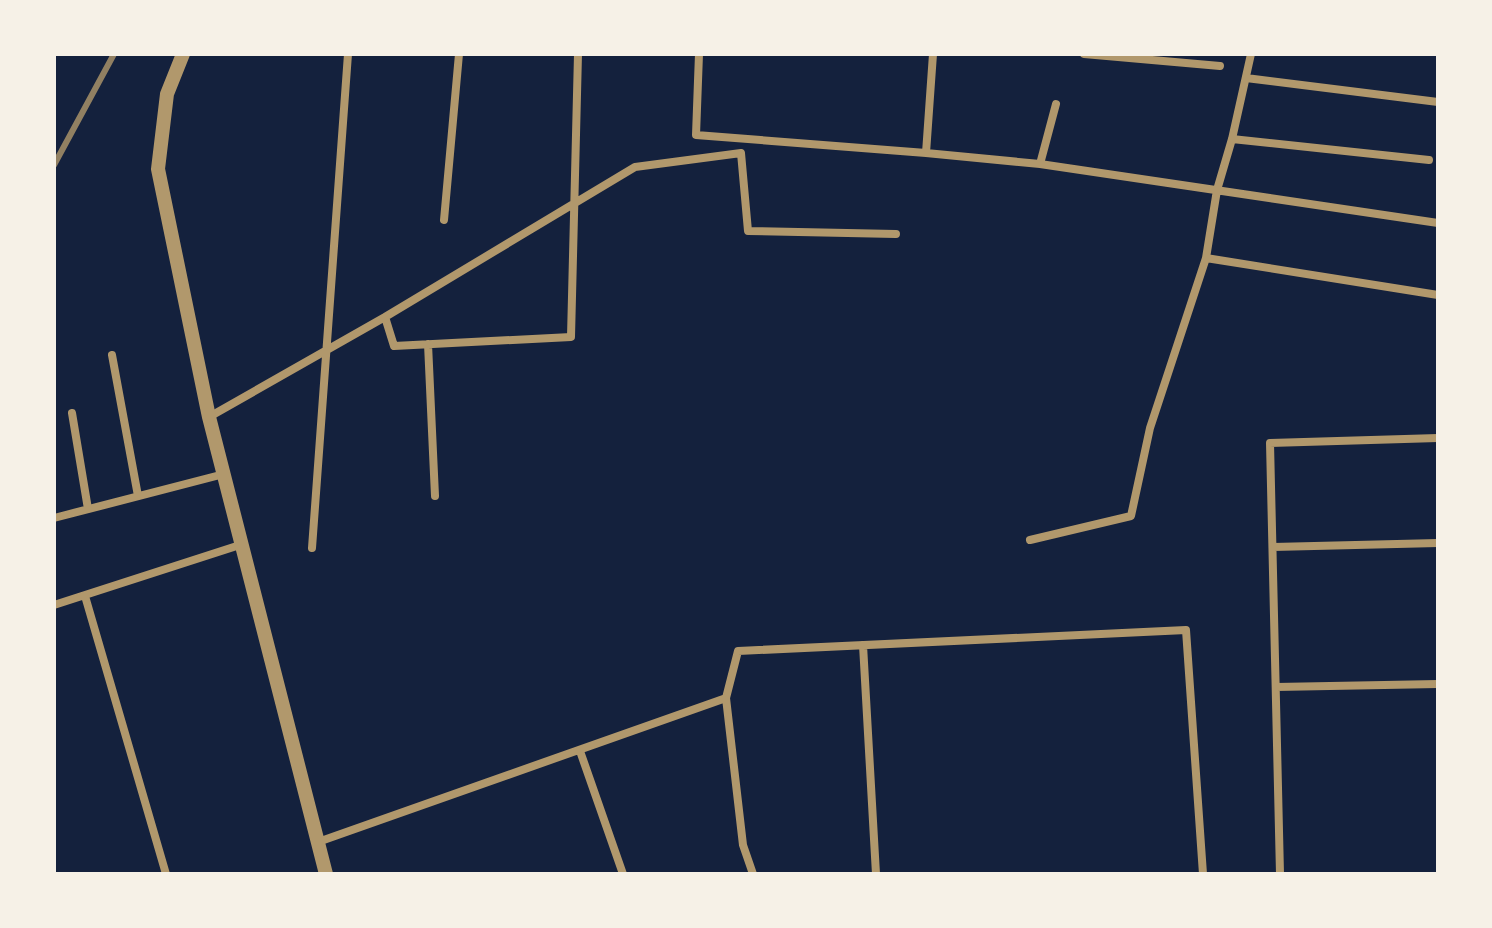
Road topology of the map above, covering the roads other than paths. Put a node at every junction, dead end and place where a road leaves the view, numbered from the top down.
1 (183, 54) edge
2 (348, 54) edge
3 (459, 54) edge
4 (578, 54) edge
5 (699, 54) edge
6 (933, 54) edge
7 (1084, 54) edge
8 (1251, 54) edge
9 (1220, 66) dead end
10 (1246, 78) junction
11 (1438, 102) edge
12 (1056, 104) dead end
13 (1232, 139) junction
14 (926, 153) junction
15 (1429, 160) dead end
16 (1040, 164) junction
17 (1217, 190) junction
18 (444, 220) dead end
19 (1438, 223) edge
20 (896, 234) dead end
21 (1206, 258) junction
22 (1438, 295) edge
23 (385, 317) junction
24 (428, 344) junction
25 (327, 350) junction
26 (112, 355) dead end
27 (72, 413) dead end
28 (209, 417) junction
29 (1438, 438) edge
30 (224, 474) junction
31 (138, 496) junction
32 (435, 496) dead end
33 (88, 509) junction
34 (54, 518) edge
35 (1030, 540) dead end
36 (1438, 543) edge
37 (243, 544) junction
38 (1273, 547) junction
39 (312, 548) dead end
40 (85, 596) junction
41 (54, 605) edge
42 (863, 645) junction
43 (1438, 684) edge
44 (1276, 687) junction
45 (726, 698) junction
46 (580, 751) junction
47 (318, 842) junction
48 (166, 874) edge
49 (326, 874) edge
50 (623, 874) edge
51 (753, 874) edge
52 (876, 874) edge
53 (1203, 874) edge
54 (1280, 874) edge

1 - 28 street
2 - 25 street
3 - 18 street
4 - 24 street
5 - 14 street
6 - 14 street
7 - 9 street
8 - 10 street
10 - 11 street
10 - 13 street
12 - 16 street
13 - 15 street
13 - 17 street
14 - 16 street
16 - 17 street
17 - 19 street
17 - 21 street
20 - 23 street
21 - 22 street
21 - 35 street
23 - 24 street
23 - 25 street
24 - 32 street
25 - 28 street
25 - 39 street
26 - 31 street
27 - 33 street
28 - 30 street
29 - 38 street
30 - 31 street
30 - 37 street
31 - 33 street
33 - 34 street
36 - 38 street
37 - 40 street
37 - 47 street
38 - 44 street
40 - 41 street
40 - 48 street
42 - 45 street
42 - 52 street
42 - 53 street
43 - 44 street
44 - 54 street
45 - 46 street
45 - 51 street
46 - 47 street
46 - 50 street
47 - 49 street

